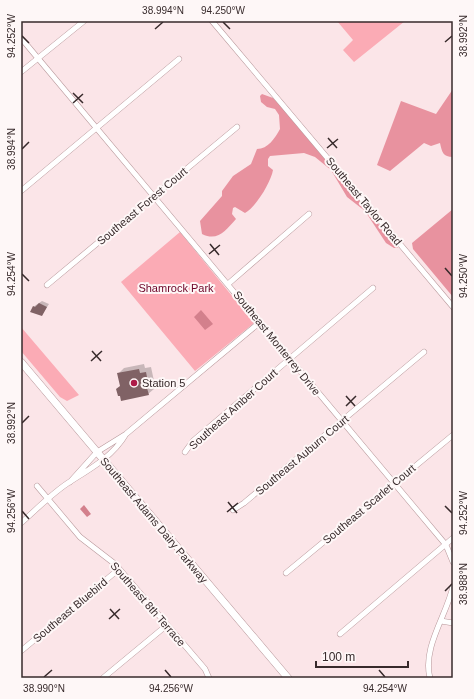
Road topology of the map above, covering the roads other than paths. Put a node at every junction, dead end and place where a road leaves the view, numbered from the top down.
1 (84, 21) edge
2 (212, 21) edge
3 (21, 38) edge
4 (38, 58) junction
5 (179, 59) dead end
6 (21, 72) edge
7 (237, 127) dead end
8 (96, 128) junction
9 (21, 191) edge
10 (153, 197) junction
11 (309, 214) dead end
12 (228, 284) junction
13 (48, 285) dead end
14 (372, 288) dead end
15 (453, 307) edge
16 (259, 323) junction
17 (424, 352) dead end
18 (289, 359) junction
19 (21, 362) edge
20 (342, 421) junction
21 (126, 434) junction
22 (453, 435) edge
23 (97, 452) junction
24 (185, 452) dead end
25 (103, 460) junction
26 (70, 482) junction
27 (394, 484) junction
28 (37, 486) dead end
29 (49, 499) junction
30 (234, 510) dead end
31 (21, 523) edge
32 (453, 538) edge
33 (446, 544) junction
34 (453, 562) edge
35 (119, 569) junction
36 (286, 573) dead end
37 (453, 586) edge
38 (441, 621) junction
39 (453, 623) edge
40 (167, 625) junction
41 (340, 634) dead end
42 (21, 650) edge
43 (103, 678) edge
44 (209, 678) edge
45 (288, 678) edge
46 (430, 678) edge

1 - 4 street
2 - 15 street, Southeast Taylor Road
3 - 4 street, Southeast Monterrey Drive
4 - 6 street
4 - 8 street, Southeast Monterrey Drive
5 - 8 street
7 - 10 street, Southeast Forest Court
8 - 9 street
8 - 10 street, Southeast Monterrey Drive
10 - 12 street, Southeast Monterrey Drive
10 - 13 street, Southeast Forest Court
11 - 12 street
12 - 16 street, Southeast Monterrey Drive
14 - 18 street, Southeast Amber Court
16 - 18 street, Southeast Monterrey Drive
16 - 21 street
17 - 20 street, Southeast Auburn Court
18 - 20 street, Southeast Monterrey Drive
18 - 24 street, Southeast Amber Court
19 - 23 main road, Southeast Adams Dairy Parkway
20 - 27 street, Southeast Monterrey Drive
20 - 30 street, Southeast Auburn Court
21 - 23 street
21 - 25 street
22 - 27 street, Southeast Scarlet Court
23 - 25 main road, Southeast Adams Dairy Parkway
23 - 26 street
25 - 26 street
25 - 45 main road, Southeast Adams Dairy Parkway
26 - 29 street
27 - 33 street, Southeast Monterrey Drive
27 - 36 street, Southeast Scarlet Court
28 - 29 street, Southeast 8th Terrace
29 - 31 street
29 - 35 street, Southeast 8th Terrace
32 - 33 street
33 - 34 street, Southeast Monterrey Drive
33 - 41 street
35 - 40 street, Southeast 8th Terrace
35 - 42 street, Southeast Bluebird
37 - 38 street
38 - 39 street
38 - 46 street
40 - 43 street
40 - 44 street, Southeast 8th Terrace

